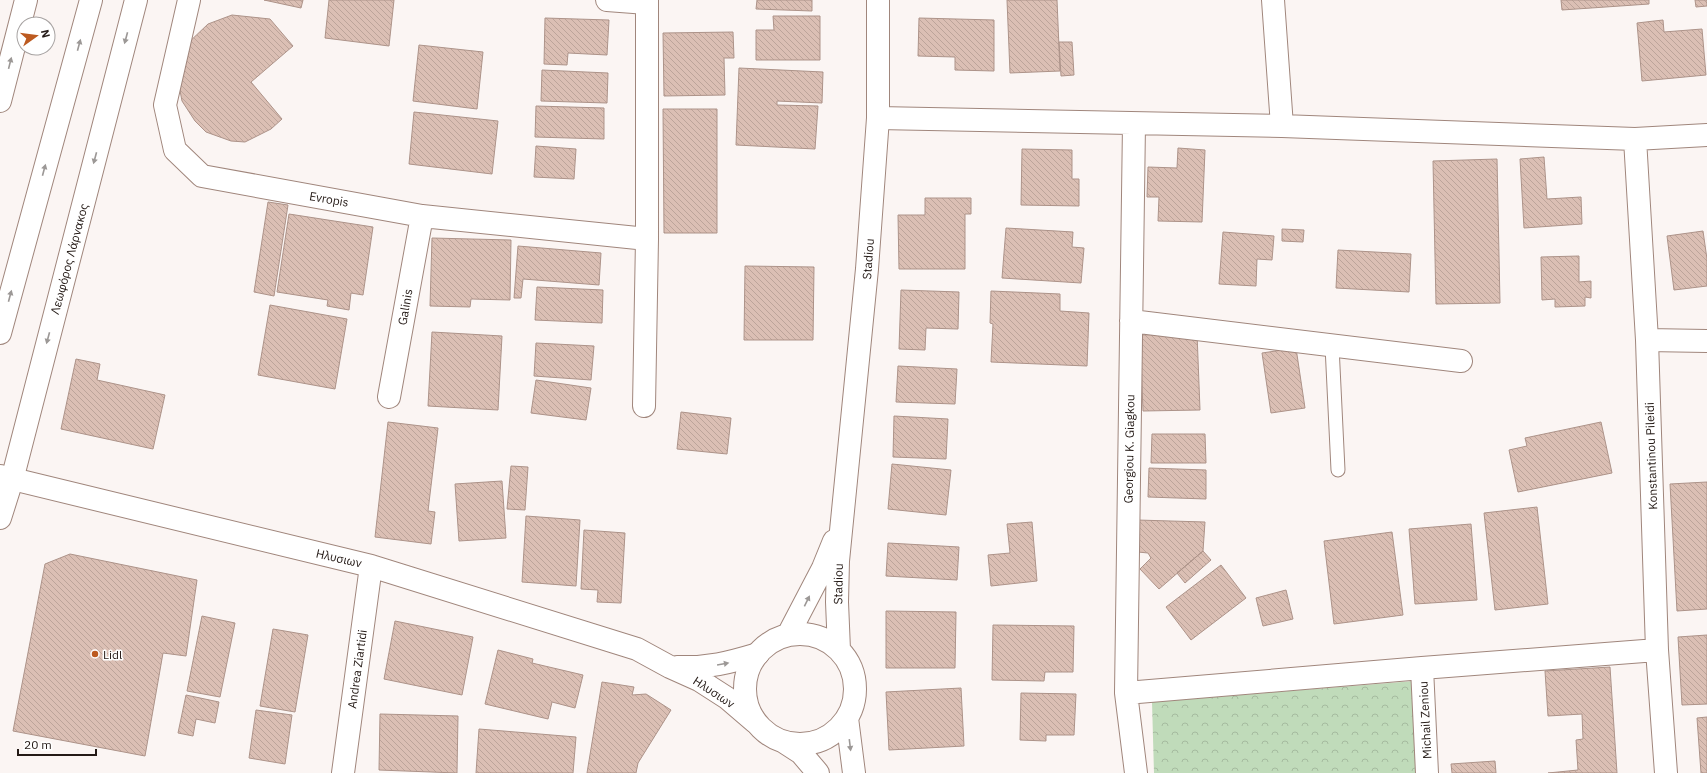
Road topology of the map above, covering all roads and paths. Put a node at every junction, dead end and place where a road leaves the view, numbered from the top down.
1 (26, 0) edge
2 (91, 0) edge
3 (136, 0) edge
4 (189, 0) edge
5 (607, 0) edge
6 (878, 0) edge
7 (1273, 0) edge
8 (647, 1) edge
9 (0, 101) edge
10 (878, 118) junction
11 (1134, 124) junction
12 (1282, 126) junction
13 (1707, 134) edge
14 (1635, 139) junction
15 (422, 216) junction
16 (647, 239) junction
17 (1131, 322) junction
18 (0, 334) edge
19 (1647, 340) junction
20 (1707, 341) edge
21 (1332, 346) junction
22 (1461, 361) dead end
23 (389, 397) dead end
24 (644, 406) dead end
25 (1338, 470) dead end
26 (6, 478) edge
27 (0, 518) edge
28 (843, 518) junction
29 (372, 566) junction
30 (788, 635) junction
31 (838, 650) junction
32 (1657, 650) junction
33 (758, 654) junction
34 (670, 667) junction
35 (1422, 668) junction
36 (1126, 693) junction
37 (847, 718) junction
38 (755, 722) junction
39 (784, 742) junction
40 (343, 773) edge
41 (818, 773) edge
42 (854, 773) edge
43 (1136, 773) edge
44 (1427, 773) edge
45 (1666, 773) edge

9 -> 1 street
18 -> 2 street
3 -> 26 street, Λεωφόρος Λάρνακος
4 - 15 street, Evropis
5 - 8 street
6 - 10 street, Stadiou
7 - 12 street
8 - 16 street
10 - 11 street
10 - 28 street, Stadiou
11 - 12 street
11 - 17 street, Georgiou K. Giagkou
12 - 14 street
13 - 14 street
14 - 19 street, Konstantinou Pileidi
15 - 16 street, Evropis
15 - 23 street, Galinis
16 - 24 street
17 - 21 street
17 - 36 street, Georgiou K. Giagkou
19 - 20 street
19 - 32 street, Konstantinou Pileidi
21 - 22 street
21 - 25 lane
26 - 27 street, Λεωφόρος Λάρνακος
26 - 29 street, Ηλυσιων
30 -> 28 street, Stadiou
28 - 31 street, Stadiou
29 - 34 street, Ηλυσιων
29 - 40 street, Andrea Ziartidi
30 - 31 street
30 - 33 street
31 - 37 street
32 - 35 street
32 - 45 street, Konstantinou Pileidi
34 -> 33 street, Ηλυσιων
33 - 38 street
34 - 38 street, Ηλυσιων
35 - 36 street
35 - 44 street, Michail Zeniou
36 - 43 street, Georgiou K. Giagkou
37 - 39 street
37 -> 42 street
38 - 39 street
39 - 41 street

